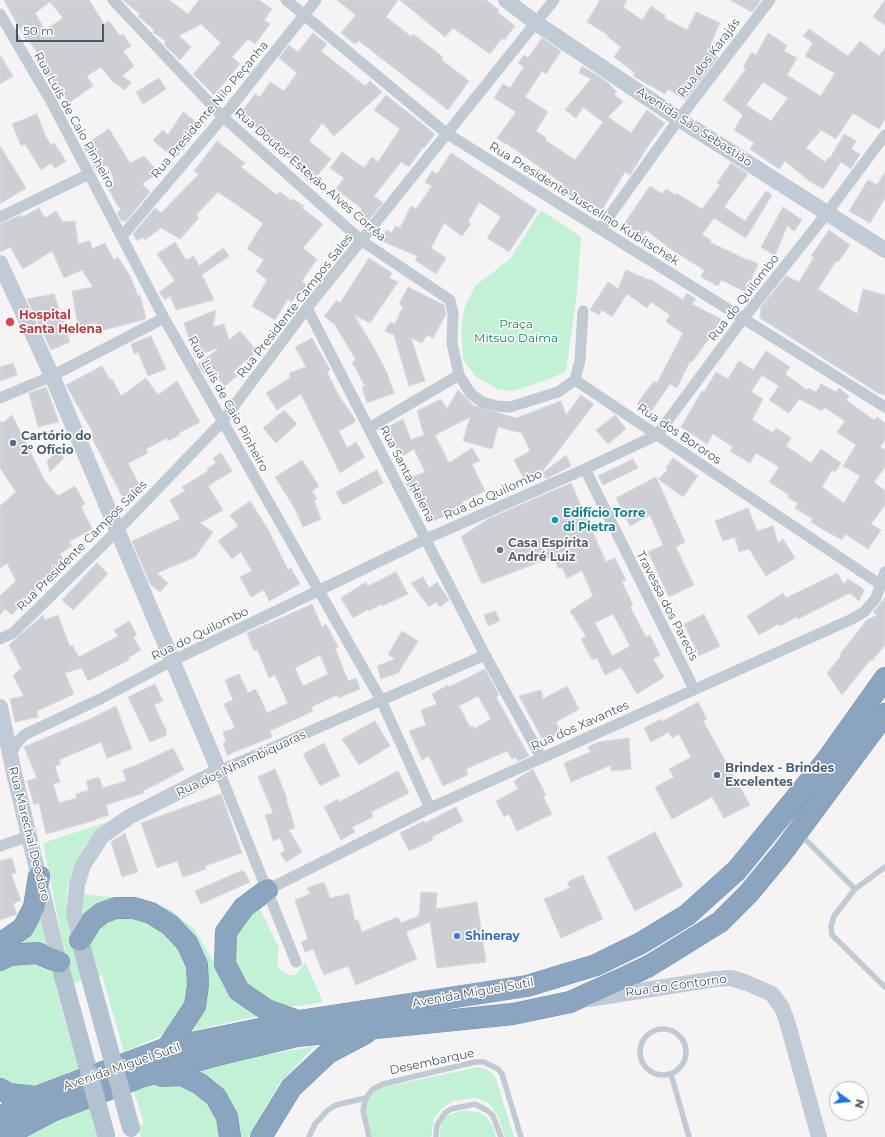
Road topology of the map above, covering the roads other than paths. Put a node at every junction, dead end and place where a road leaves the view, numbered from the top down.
1 (113, 0) edge
2 (286, 0) edge
3 (316, 0) edge
4 (506, 0) edge
5 (554, 0) edge
6 (770, 0) edge
7 (0, 14) edge
8 (304, 16) junction
9 (536, 23) junction
10 (223, 117) junction
11 (679, 119) junction
12 (446, 133) junction
13 (885, 135) edge
14 (89, 174) junction
15 (827, 213) junction
16 (0, 217) edge
17 (600, 229) junction
18 (122, 236) junction
19 (362, 241) junction
20 (885, 250) edge
21 (0, 263) edge
22 (307, 308) junction
23 (583, 311) dead end
24 (164, 318) junction
25 (743, 319) junction
26 (459, 375) junction
27 (52, 376) junction
28 (575, 380) junction
29 (0, 398) edge
30 (885, 407) edge
31 (222, 422) junction
32 (369, 428) junction
33 (657, 435) junction
34 (585, 469) junction
35 (117, 531) junction
36 (426, 539) junction
37 (885, 572) edge
38 (881, 585) junction
39 (319, 590) junction
40 (0, 639) edge
41 (485, 655) junction
42 (174, 660) junction
43 (885, 678) edge
44 (694, 689) junction
45 (381, 700) junction
46 (0, 707) edge
47 (885, 714) edge
48 (6, 746) edge
49 (541, 757) junction
50 (219, 771) junction
51 (430, 808) junction
52 (797, 834) junction
53 (29, 836) junction
54 (0, 846) edge
55 (885, 867) edge
56 (39, 876) junction
57 (855, 889) junction
58 (267, 890) junction
59 (80, 940) junction
60 (0, 944) edge
61 (0, 960) edge
62 (59, 962) junction
63 (296, 962) dead end
64 (885, 987) edge
65 (570, 1002) junction
66 (299, 1021) junction
67 (390, 1026) junction
68 (167, 1048) junction
69 (671, 1074) junction
70 (141, 1077) junction
71 (0, 1089) edge
72 (36, 1097) junction
73 (366, 1098) junction
74 (0, 1117) edge
75 (41, 1118) junction
76 (132, 1132) edge
77 (106, 1136) edge
78 (3, 1137) edge
79 (20, 1137) edge
80 (230, 1137) edge
81 (260, 1137) edge
82 (309, 1137) edge
83 (368, 1137) edge
84 (436, 1137) edge
85 (501, 1137) edge
86 (521, 1137) edge
87 (689, 1137) edge
88 (819, 1137) edge

1 - 10 street, Rua Doutor Estevão Alves Corrêa
2 - 8 street, Rua Presidente Juscelino Kubitschek
3 - 8 street, Rua Presidente Nilo Peçanha
4 - 9 main road, Avenida São Sebastião
5 - 9 street, Rua Presidente Campos Sales
6 - 11 street, Rua dos Karajás
7 - 14 street, Rua Luís de Caio Pinheiro
8 - 10 street, Rua Presidente Nilo Peçanha
8 - 12 street, Rua Presidente Juscelino Kubitschek
9 - 11 main road, Avenida São Sebastião
9 - 12 street, Rua Presidente Campos Sales
10 - 18 street, Rua Presidente Nilo Peçanha
10 - 19 street, Rua Doutor Estevão Alves Corrêa
11 - 15 main road, Avenida São Sebastião
11 - 17 street, Rua dos Karajás
12 - 17 street, Rua Presidente Juscelino Kubitschek
12 - 19 street, Rua Presidente Campos Sales
13 - 15 street, Rua do Quilombo
14 - 16 street
14 - 18 street, Rua Luís de Caio Pinheiro
15 - 20 main road, Avenida São Sebastião
15 - 25 street, Rua do Quilombo
17 - 25 street, Rua Presidente Juscelino Kubitschek
18 - 24 street, Rua Luís de Caio Pinheiro
19 - 22 street, Rua Presidente Campos Sales
19 - 26 street, Rua Doutor Estevão Alves Corrêa
21 - 27 main road
22 - 31 street, Rua Presidente Campos Sales
22 - 32 street, Rua Santa Helena
23 - 28 street
24 - 27 street
24 - 31 street, Rua Luís de Caio Pinheiro
25 - 30 street, Rua Presidente Juscelino Kubitschek
25 - 33 street, Rua do Quilombo
26 - 28 street
26 - 32 street
27 - 29 street
27 - 35 main road
28 - 33 street, Rua dos Bororos
31 - 35 street, Rua Presidente Campos Sales
31 - 39 street, Rua Luís de Caio Pinheiro
32 - 36 street, Rua Santa Helena
33 - 34 street, Rua do Quilombo
33 - 38 street, Rua dos Bororos
34 - 36 street, Rua do Quilombo
34 - 44 street, Travessa dos Parecis
35 - 40 street, Rua Presidente Campos Sales
35 - 42 main road
36 - 39 street, Rua do Quilombo
36 - 41 street, Rua Santa Helena
37 - 38 street, Rua dos Xavantes
38 - 44 street, Rua dos Xavantes
39 - 42 street, Rua do Quilombo
39 - 45 street, Rua Luís de Caio Pinheiro
41 - 45 street, Rua dos Nhambiquaras
41 - 49 street, Rua Santa Helena
42 - 48 street, Rua do Quilombo
42 - 50 main road
43 - 66 highway, Avenida Miguel Sutil
44 - 49 street, Rua dos Xavantes
45 - 50 street, Rua dos Nhambiquaras
45 - 51 street, Rua Luís de Caio Pinheiro
46 - 48 main road, Rua Marechal Deodoro
47 - 52 highway, Avenida Miguel Sutil
48 - 53 main road, Rua Marechal Deodoro
49 - 51 street, Rua dos Xavantes
50 - 58 street
50 - 59 main road, Rua dos Nhambiquaras
51 - 58 street, Rua dos Xavantes
52 - 57 lane
52 - 65 highway, Avenida Miguel Sutil
53 - 54 street
53 - 56 main road, Rua Marechal Deodoro
55 - 57 lane
56 - 60 highway
56 - 62 main road, Rua Marechal Deodoro
57 - 64 lane
58 - 63 street
58 - 66 highway
59 - 68 highway
59 - 76 main road, bridge
61 - 62 highway
62 - 77 main road, bridge
65 - 67 highway, Avenida Miguel Sutil
65 - 88 main road, Rua do Contorno
66 - 68 highway, Avenida Miguel Sutil
67 - 70 highway, Avenida Miguel Sutil
67 - 81 highway
68 - 72 highway, Avenida Miguel Sutil
69 - 69 lane
69 - 87 lane
70 - 75 highway, Avenida Miguel Sutil
70 - 80 highway
71 - 72 highway
72 - 74 highway, Avenida Miguel Sutil
73 - 82 lane
73 - 83 lane
73 - 86 lane, Desembarque
75 - 78 highway, Avenida Miguel Sutil
75 - 79 highway
84 - 85 lane

